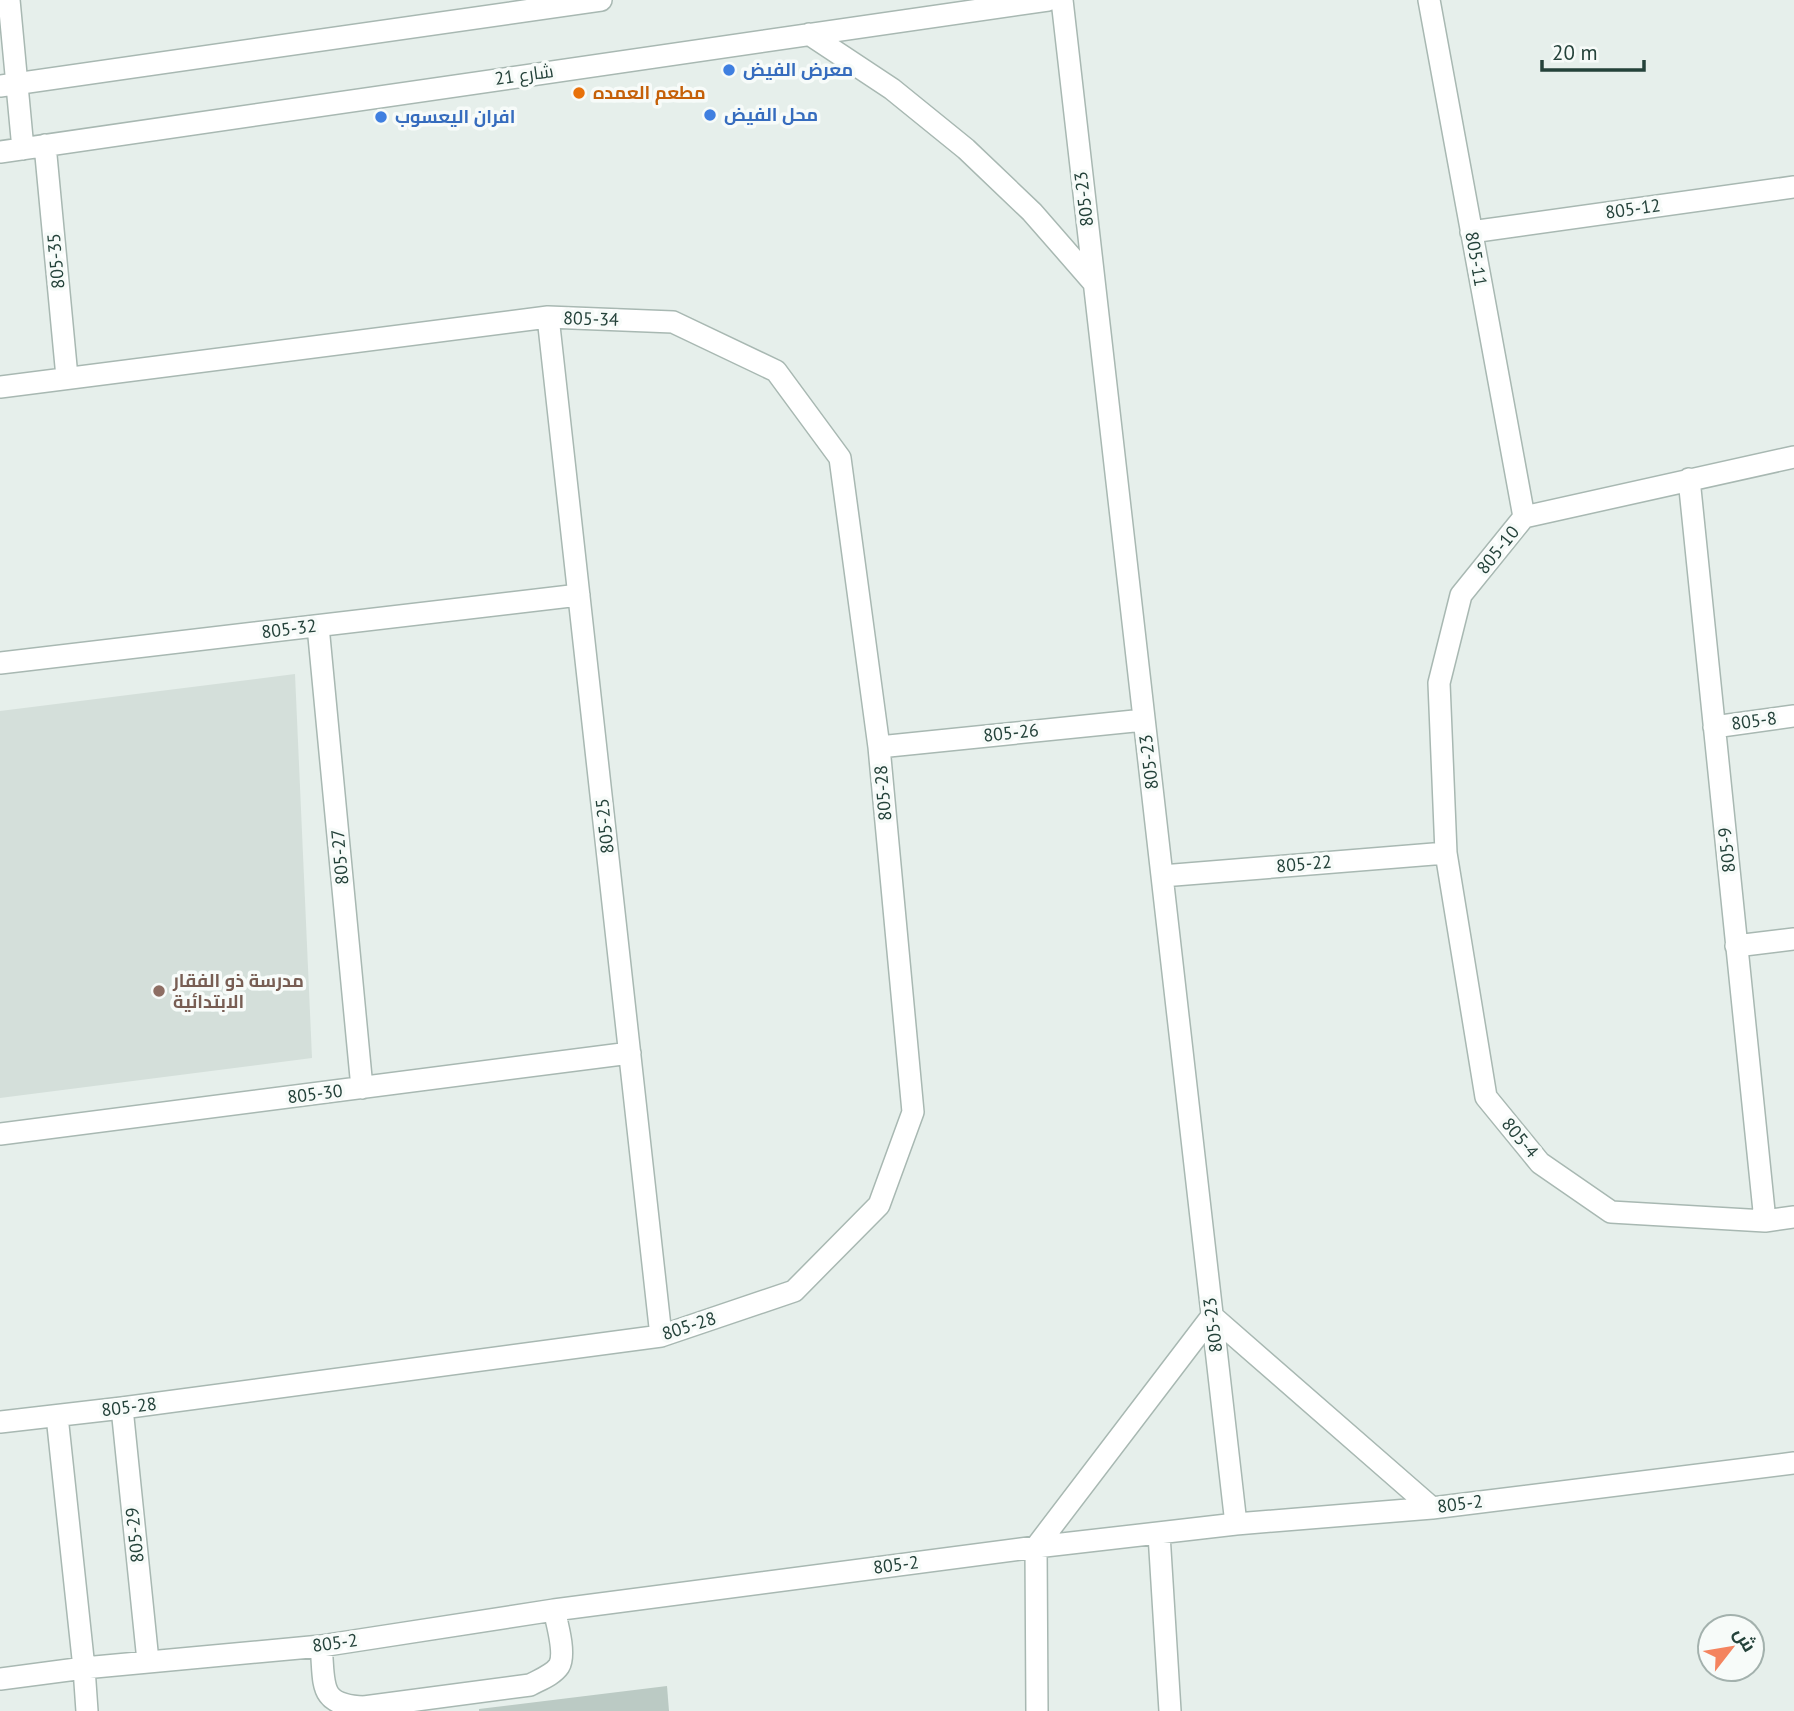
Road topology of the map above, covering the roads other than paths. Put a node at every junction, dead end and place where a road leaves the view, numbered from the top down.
1 (9, 0) edge
2 (601, 0) edge
3 (1048, 0) edge
4 (1062, 0) edge
5 (1429, 0) edge
6 (809, 34) junction
7 (9, 85) edge
8 (45, 145) junction
9 (23, 149) junction
10 (0, 152) edge
11 (1794, 187) edge
12 (1471, 232) junction
13 (1094, 283) junction
14 (548, 317) junction
15 (67, 377) junction
16 (0, 387) edge
17 (1794, 457) edge
18 (1689, 479) junction
19 (1524, 517) junction
20 (579, 595) junction
21 (318, 626) junction
22 (0, 663) edge
23 (1794, 716) edge
24 (1144, 720) junction
25 (1714, 727) junction
26 (879, 747) junction
27 (1446, 853) junction
28 (1162, 876) junction
29 (1794, 939) edge
30 (1736, 946) junction
31 (630, 1054) junction
32 (362, 1088) junction
33 (0, 1135) edge
34 (1794, 1217) edge
35 (1765, 1221) junction
36 (1212, 1316) junction
37 (661, 1336) junction
38 (122, 1408) junction
39 (57, 1416) junction
40 (0, 1422) edge
41 (1794, 1463) edge
42 (1432, 1508) junction
43 (1236, 1524) junction
44 (1159, 1534) junction
45 (1037, 1547) junction
46 (554, 1610) junction
47 (321, 1646) junction
48 (148, 1661) junction
49 (83, 1668) junction
50 (0, 1679) edge
51 (87, 1711) edge
52 (1037, 1711) edge
53 (1170, 1711) edge

1 - 7 street
2 - 7 street
3 - 6 street, شارع 21
4 - 13 street, 805-23
5 - 12 street, 805-11
6 - 8 street, شارع 21
6 - 13 street
7 - 9 street
8 - 9 street, شارع 21
8 - 15 street, 805-35
9 - 10 street, شارع 21
11 - 12 street, 805-12
12 - 19 street, 805-11
13 - 24 street, 805-23
14 - 15 street, 805-34
14 - 20 street, 805-25
14 - 26 street, 805-34
15 - 16 street, 805-34
17 - 18 street, 805-10
18 - 19 street, 805-10
18 - 25 street, 805-9
19 - 27 street, 805-10
20 - 21 street, 805-32
20 - 31 street, 805-25
21 - 22 street, 805-32
21 - 32 street, 805-27
23 - 25 street, 805-8
24 - 26 street, 805-26
24 - 28 street, 805-23
25 - 30 street, 805-9
26 - 37 street, 805-28
27 - 28 street, 805-22
27 - 35 street, 805-4
28 - 36 street, 805-23
29 - 30 street
30 - 35 street, 805-9
31 - 32 street, 805-30
31 - 37 street, 805-25
32 - 33 street, 805-30
34 - 35 street, 805-4
36 - 42 street
36 - 43 street, 805-23
36 - 45 street
37 - 38 street, 805-28
38 - 39 street, 805-28
38 - 48 street, 805-29
39 - 40 street, 805-28
39 - 49 street
41 - 42 street, 805-2
42 - 43 street, 805-2
43 - 44 street, 805-2
44 - 45 street, 805-2
44 - 53 street
45 - 46 street, 805-2
45 - 52 street
46 - 47 street, 805-2
46 - 47 street
47 - 48 street, 805-2
48 - 49 street, 805-2
49 - 50 street, 805-2
49 - 51 street

